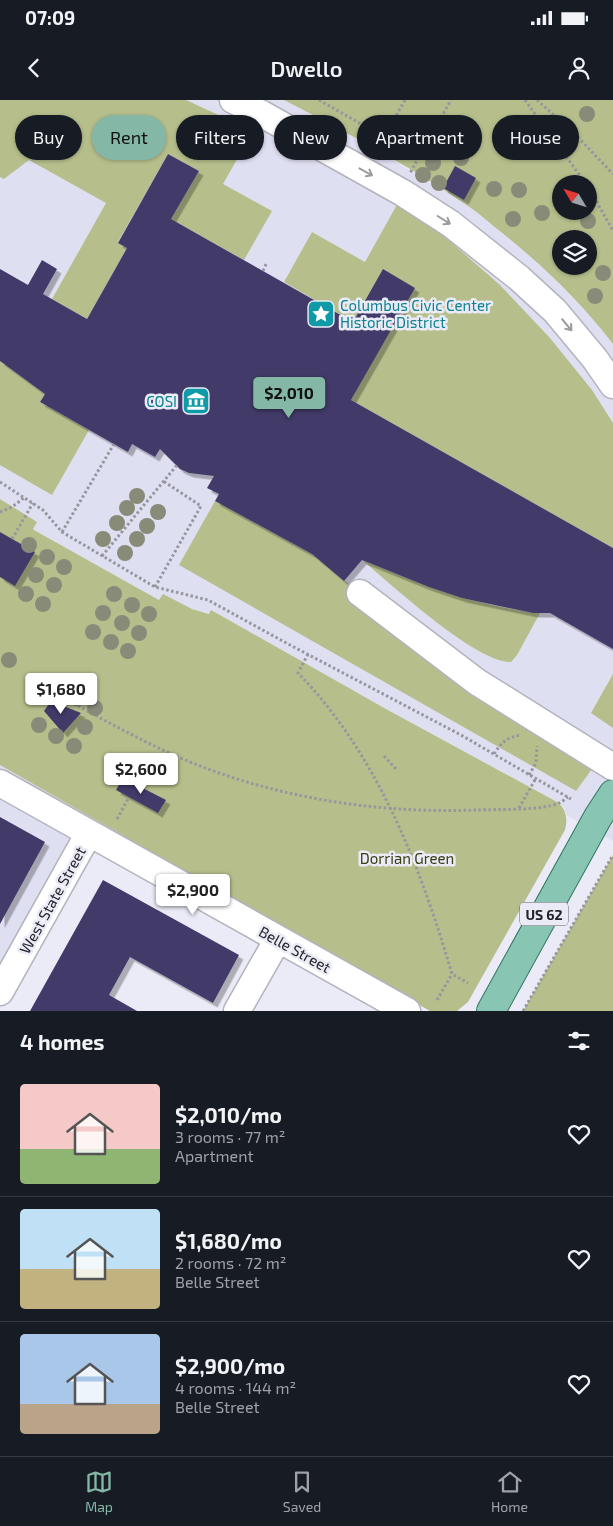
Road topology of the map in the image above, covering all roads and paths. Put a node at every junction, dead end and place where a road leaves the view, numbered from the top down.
1 (233, 100) edge
2 (319, 100) edge
3 (405, 100) edge
4 (451, 100) edge
5 (525, 100) edge
6 (537, 100) edge
7 (396, 115) edge
8 (442, 115) edge
9 (357, 122) edge
10 (417, 160) edge
11 (613, 174) edge
12 (579, 175) edge
13 (407, 178) dead end
14 (598, 204) edge
15 (613, 231) edge
16 (267, 262) dead end
17 (263, 270) dead end
18 (613, 385) edge
19 (114, 444) dead end
20 (177, 465) dead end
21 (163, 481) junction
22 (0, 482) edge
23 (25, 497) junction
24 (33, 503) junction
25 (0, 512) edge
26 (62, 532) junction
27 (12, 539) dead end
28 (102, 556) junction
29 (154, 587) junction
30 (360, 593) dead end
31 (308, 654) junction
32 (30, 679) dead end
33 (528, 735) dead end
34 (538, 743) dead end
35 (494, 754) junction
36 (384, 756) dead end
37 (613, 767) edge
38 (396, 769) dead end
39 (529, 775) junction
40 (536, 778) junction
41 (0, 783) edge
42 (613, 794) edge
43 (129, 797) dead end
44 (390, 808) junction
45 (519, 809) junction
46 (117, 819) dead end
47 (89, 833) junction
48 (613, 855) edge
49 (278, 939) junction
50 (452, 974) junction
51 (468, 983) dead end
52 (0, 992) edge
53 (437, 1000) dead end
54 (237, 1011) edge
55 (407, 1011) edge
56 (491, 1011) edge
57 (523, 1011) edge

1 -> 18 street
2 - 9 path
3 - 7 path
4 - 8 path
5 - 12 path
6 - 11 path
10 - 13 path
14 - 15 path
16 - 17 path
19 - 26 path
20 - 21 path
21 - 28 path
21 - 29 path
22 - 23 path
23 - 24 path
23 - 25 path
24 - 26 path
24 - 27 path
26 - 28 path
28 - 29 path
29 - 31 path
30 - 37 street
31 - 35 path
31 - 44 path
32 - 44 path
33 - 35 path
34 - 39 path
35 - 39 path
36 - 38 path
39 - 40 path
40 - 45 path
40 - 45 path
41 - 47 street, Belle Street
42 - 56 main road, US 62
43 - 46 path
44 - 45 path
44 - 50 path
47 - 49 street, Belle Street
47 - 52 street, West State Street
48 - 57 path
49 - 54 street
49 - 55 street, Belle Street
50 - 51 path
50 - 53 path

